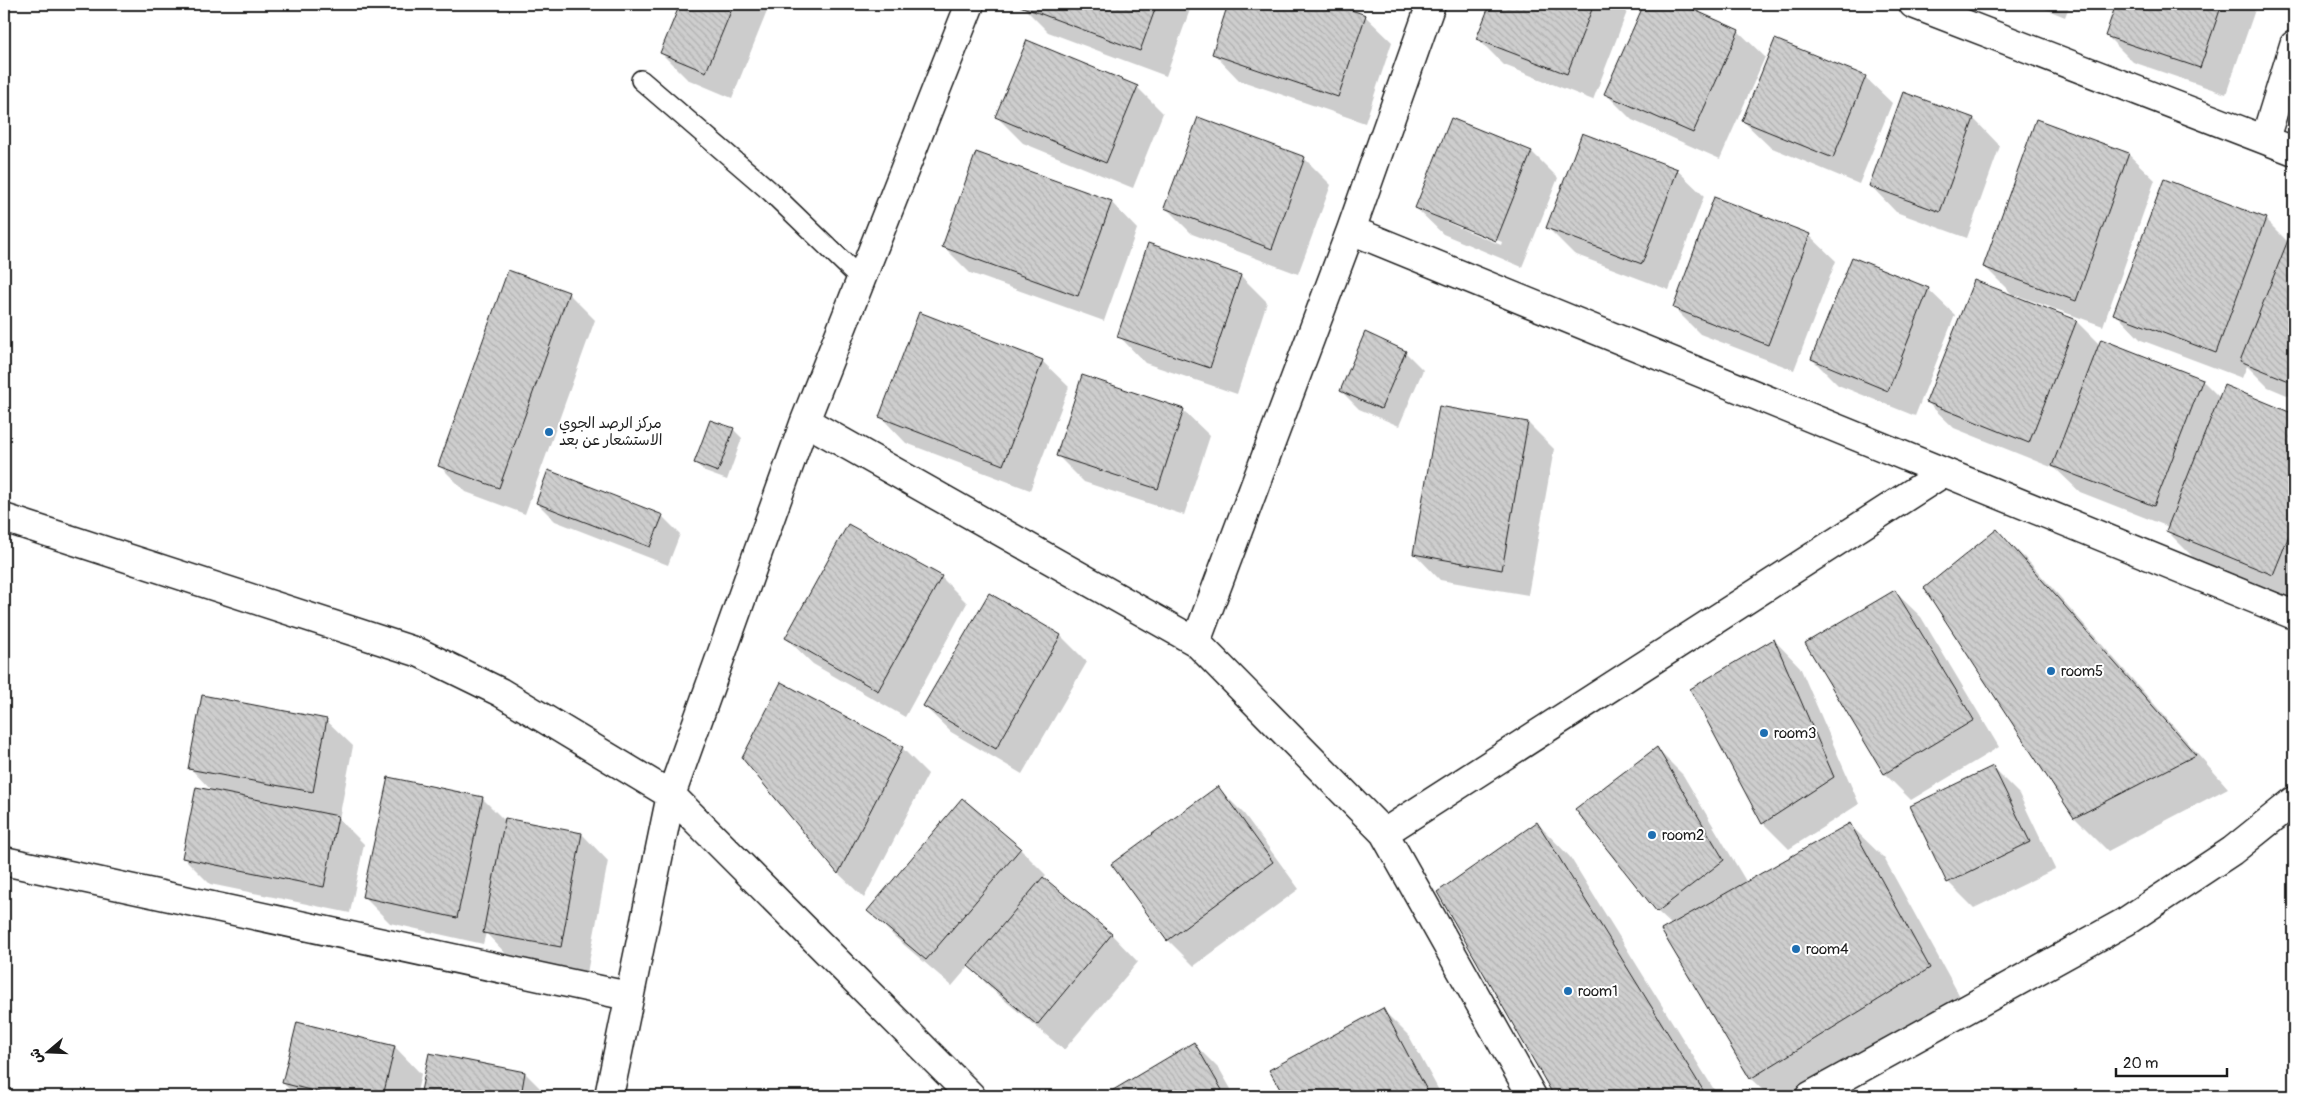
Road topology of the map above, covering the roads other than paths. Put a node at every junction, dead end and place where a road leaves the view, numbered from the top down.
1 (970, 4) edge
2 (1431, 4) edge
3 (1913, 4) edge
4 (2294, 45) edge
5 (641, 80) dead end
6 (2265, 139) junction
7 (2294, 151) edge
8 (1352, 230) junction
9 (861, 279) junction
10 (805, 421) junction
11 (1943, 473) junction
12 (4, 518) edge
13 (2294, 615) edge
14 (1196, 642) junction
15 (671, 795) junction
16 (2294, 801) edge
17 (1384, 833) junction
18 (4, 861) edge
19 (628, 996) junction
20 (609, 1096) edge
21 (971, 1096) edge
22 (1532, 1096) edge
23 (1810, 1096) edge

1 - 9 street
2 - 8 street
3 - 6 street
4 - 6 street
5 - 9 lane
6 - 7 street
8 - 11 street
8 - 14 street
9 - 10 street
10 - 14 street
10 - 15 street
11 - 13 street
11 - 17 street
12 - 15 street
14 - 17 street
15 - 19 street
15 - 21 street
16 - 23 street
17 - 22 street
18 - 19 street
19 - 20 street

